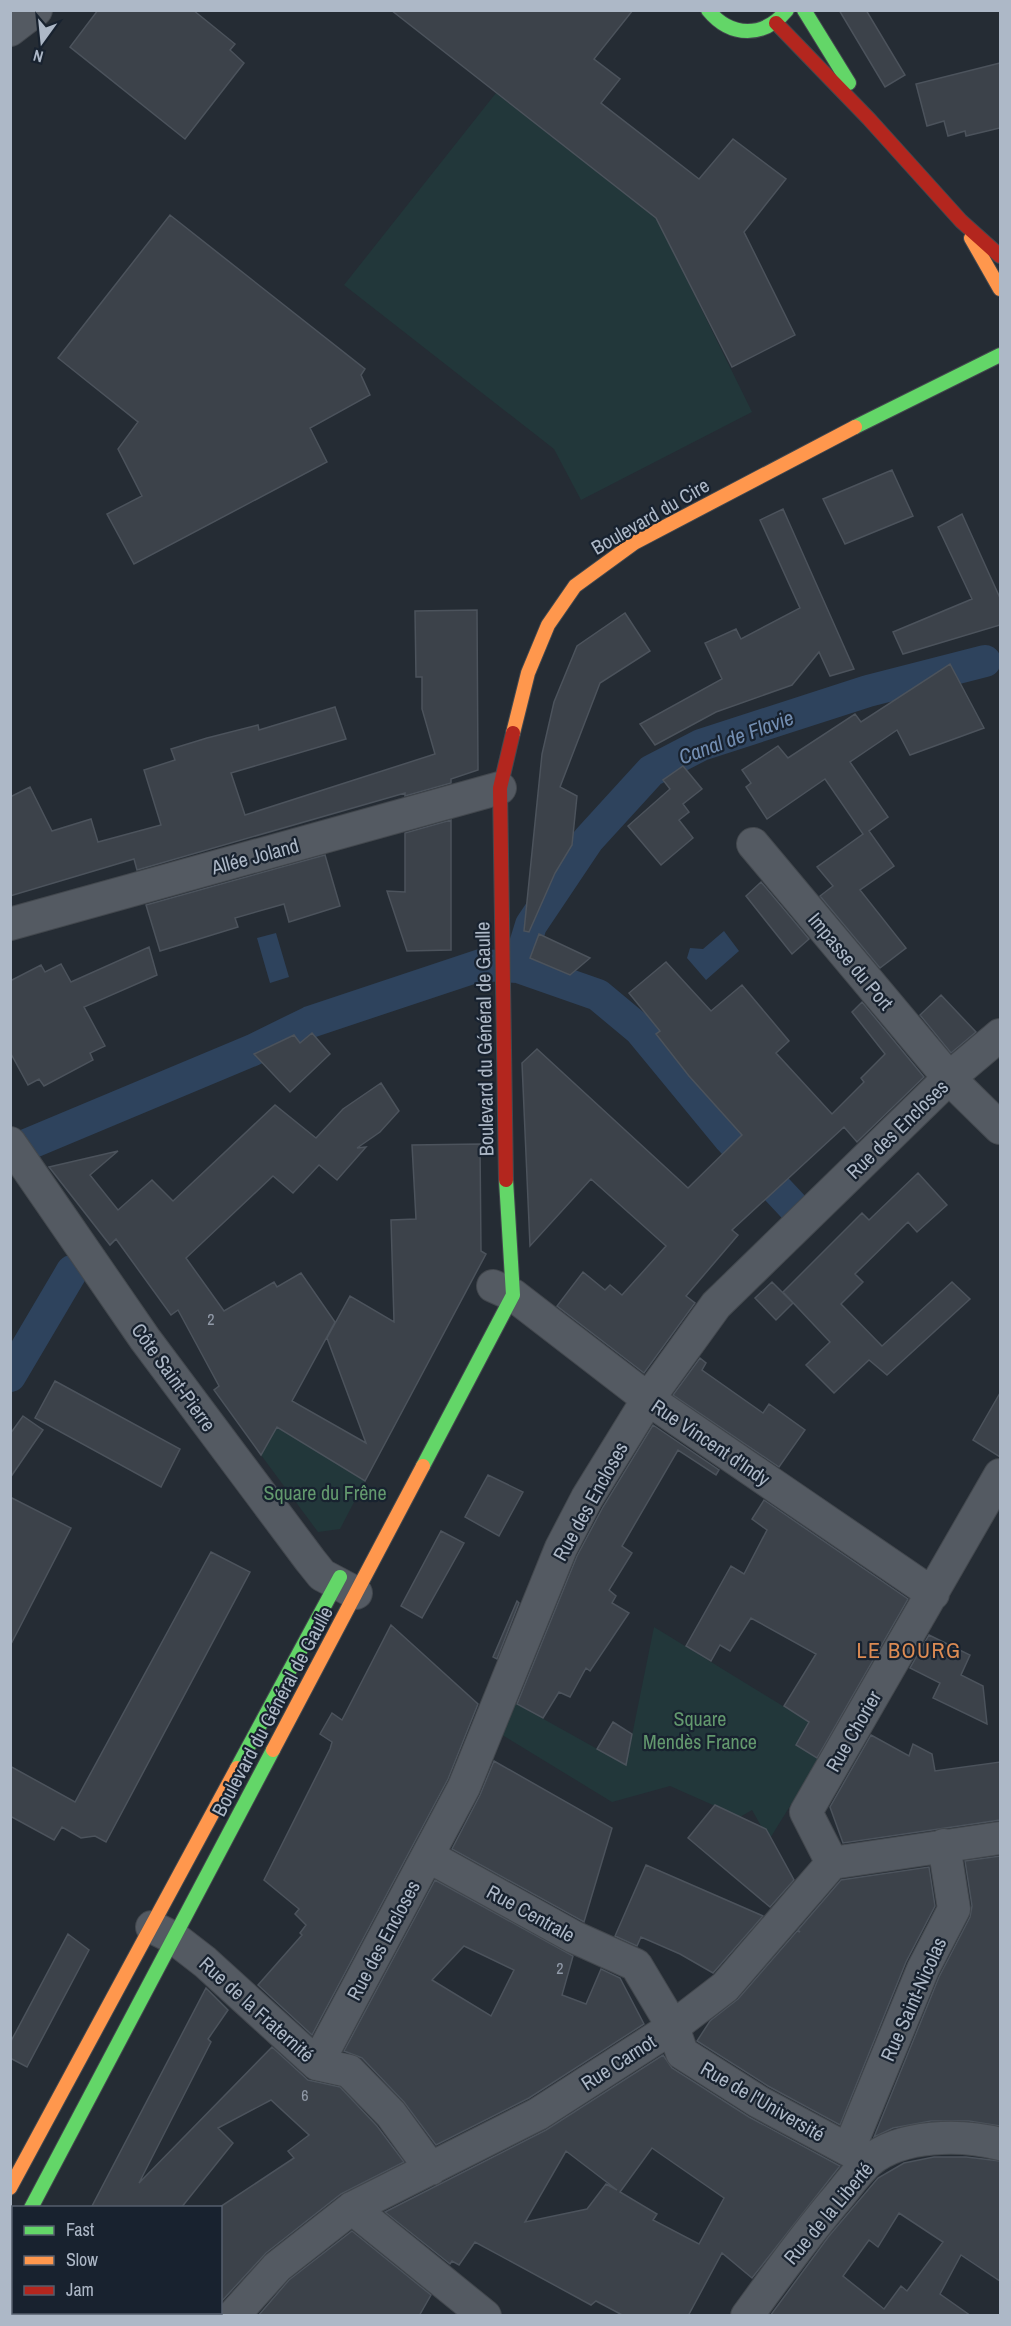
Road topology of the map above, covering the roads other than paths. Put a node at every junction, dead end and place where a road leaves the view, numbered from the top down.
1 (36, 10) edge
2 (708, 10) edge
3 (787, 10) edge
4 (804, 10) edge
5 (776, 23) junction
6 (10, 30) edge
7 (869, 119) junction
8 (961, 221) junction
9 (1000, 256) edge
10 (1000, 289) edge
11 (1000, 355) edge
12 (500, 788) junction
13 (753, 844) dead end
14 (502, 854) joint
15 (10, 924) edge
16 (1000, 1035) edge
17 (949, 1078) junction
18 (1000, 1128) edge
19 (10, 1143) edge
20 (507, 1223) junction
21 (498, 1284) junction
22 (648, 1399) junction
23 (1000, 1475) edge
24 (346, 1580) junction
25 (933, 1594) junction
26 (1000, 1838) edge
27 (944, 1845) junction
28 (428, 1856) junction
29 (832, 1863) junction
30 (163, 1932) junction
31 (636, 1965) joint
32 (673, 2026) junction
33 (317, 2064) junction
34 (1000, 2144) edge
35 (859, 2155) junction
36 (432, 2169) junction
37 (10, 2188) edge
38 (32, 2206) edge
39 (352, 2208) junction
40 (233, 2316) edge
41 (486, 2316) edge
42 (747, 2316) edge

1 - 6 street
2 - 5 street
3 - 5 street
4 - 7 street
5 - 7 street
7 - 8 street
8 - 9 street
8 - 10 street
11 - 12 street, Boulevard du Cire
12 - 14 street, Boulevard du Cire
12 - 15 street, Allée Joland
13 - 17 street, Impasse du Port
14 - 20 street, Boulevard du Général de Gaulle
16 - 17 street, Rue des Encloses
17 - 18 street, Impasse du Port
17 - 22 street, Rue des Encloses
19 - 24 street, Côte Saint-Pierre
20 - 21 street, Boulevard du Général de Gaulle
20 - 21 street, Boulevard du Général de Gaulle
21 - 22 street, Rue Vincent d'Indy
21 - 24 street, Boulevard du Général de Gaulle
22 - 25 street, Rue Vincent d'Indy
22 - 28 street, Rue des Encloses
23 - 25 street, Rue Chorier
24 - 30 street, Boulevard du Général de Gaulle
24 - 30 street, Boulevard du Général de Gaulle
25 - 29 street, Rue Chorier
26 - 27 street
27 - 29 street
27 - 35 street, Rue Saint-Nicolas
28 - 31 street, Rue Centrale
28 - 33 street, Rue des Encloses
29 - 32 street, Rue Carnot
30 - 33 street, Rue de la Fraternité
30 - 37 street, Boulevard du Général de Gaulle
30 - 38 street, Boulevard du Général de Gaulle
31 - 32 street, Rue de l'Université
32 - 35 street, Rue de l'Université
32 - 36 street, Rue Carnot
33 - 36 street, Rue de la Fraternité
34 - 35 street, Rue de la Liberté
35 - 42 street, Rue de la Liberté
36 - 39 street, Rue Carnot
39 - 40 street, Rue Carnot
39 - 41 street

